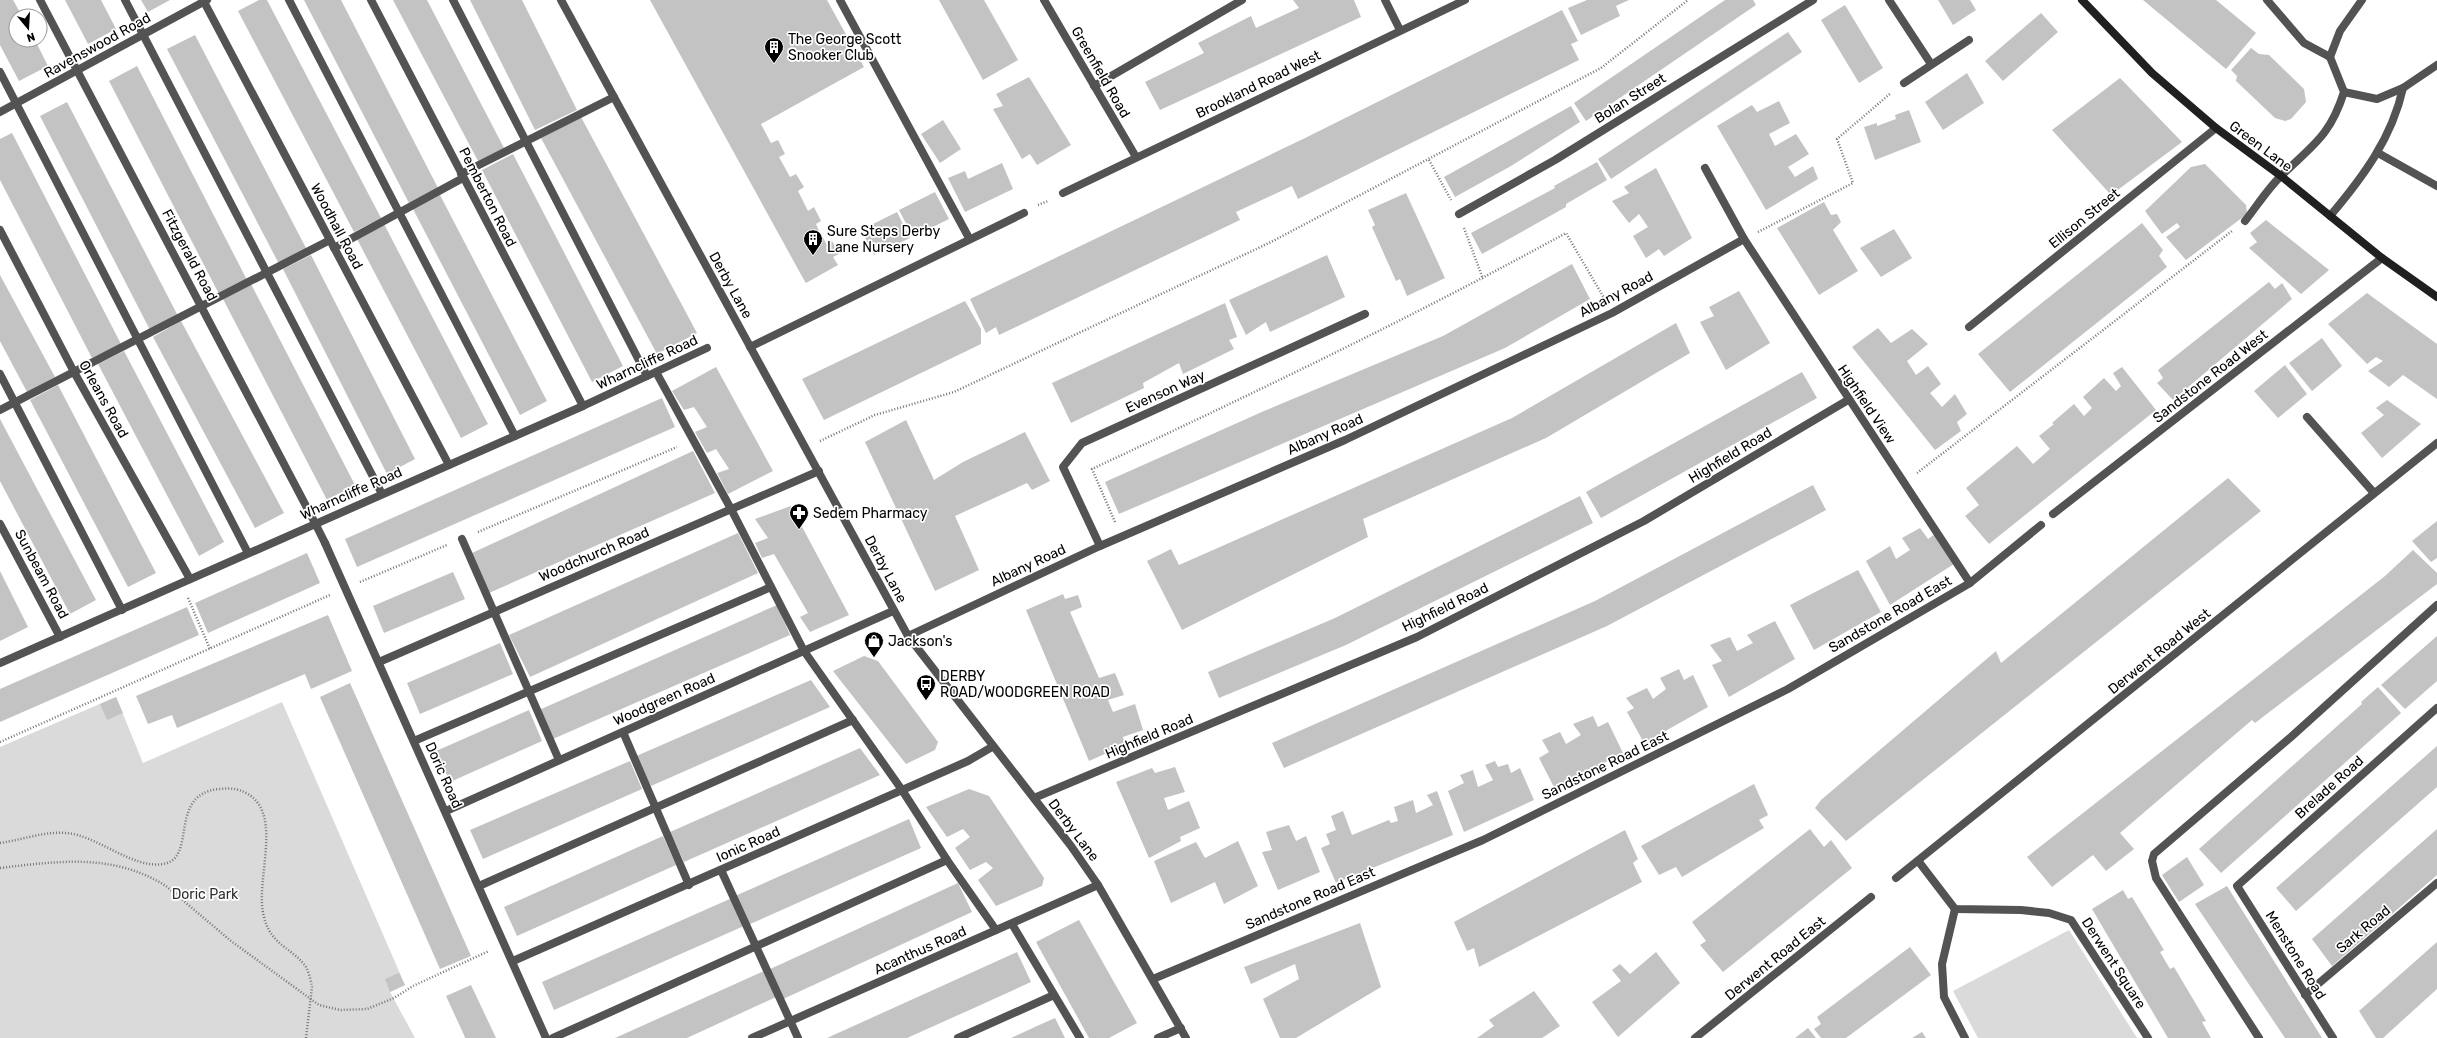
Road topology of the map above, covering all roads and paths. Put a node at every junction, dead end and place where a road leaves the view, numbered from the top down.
1 (40, 0) edge
2 (125, 0) edge
3 (288, 0) edge
4 (371, 0) edge
5 (453, 0) edge
6 (562, 0) edge
7 (840, 0) edge
8 (1044, 0) edge
9 (1242, 0) edge
10 (1385, 0) edge
11 (1465, 0) edge
12 (1688, 0) edge
13 (1814, 0) edge
14 (1889, 0) edge
15 (2082, 0) edge
16 (2267, 0) edge
17 (2362, 0) edge
18 (204, 1) edge
19 (1400, 30) junction
20 (144, 34) junction
21 (1969, 40) dead end
22 (2330, 57) junction
23 (1931, 64) junction
24 (2437, 65) edge
25 (76, 70) junction
26 (0, 72) edge
27 (1904, 83) joint
28 (1094, 86) junction
29 (2403, 88) junction
30 (2344, 92) junction
31 (614, 96) junction
32 (17, 104) junction
33 (0, 112) edge
34 (2216, 128) junction
35 (526, 141) junction
36 (2378, 153) junction
37 (1136, 157) junction
38 (1705, 168) dead end
39 (462, 176) junction
40 (2281, 176) junction
41 (2437, 186) edge
42 (1063, 193) joint
43 (399, 212) junction
44 (1024, 212) joint
45 (1459, 214) dead end
46 (2330, 216) junction
47 (2245, 221) joint
48 (0, 230) edge
49 (969, 238) junction
50 (1744, 239) junction
51 (330, 240) junction
52 (334, 248) junction
53 (2382, 258) junction
54 (267, 272) junction
55 (2437, 298) edge
56 (202, 306) junction
57 (1612, 313) junction
58 (1365, 314) dead end
59 (1969, 327) dead end
60 (138, 339) junction
61 (709, 347) dead end
62 (750, 347) junction
63 (74, 372) junction
64 (656, 372) junction
65 (0, 374) edge
66 (647, 376) junction
67 (1848, 400) junction
68 (15, 402) junction
69 (583, 406) junction
70 (0, 410) edge
71 (2307, 417) dead end
72 (515, 436) junction
73 (2437, 443) edge
74 (806, 448) junction
75 (448, 465) junction
76 (819, 471) junction
77 (1904, 484) junction
78 (2374, 493) junction
79 (382, 494) junction
80 (731, 509) junction
81 (2054, 514) dead end
82 (315, 523) junction
83 (0, 524) edge
84 (2041, 525) dead end
85 (1121, 537) junction
86 (462, 539) dead end
87 (1100, 546) junction
88 (248, 553) junction
89 (186, 581) junction
90 (1970, 583) junction
91 (771, 587) junction
92 (2437, 605) edge
93 (122, 610) junction
94 (893, 611) junction
95 (494, 612) junction
96 (908, 636) junction
97 (60, 637) junction
98 (210, 649) dead end
99 (804, 651) junction
100 (379, 662) junction
101 (0, 663) edge
102 (529, 692) junction
103 (2437, 708) edge
104 (853, 720) junction
105 (623, 732) junction
106 (414, 741) junction
107 (992, 746) junction
108 (559, 760) junction
109 (902, 790) junction
110 (1034, 798) junction
111 (656, 808) junction
112 (446, 811) junction
113 (0, 843) edge
114 (947, 860) junction
115 (1919, 862) junction
116 (0, 868) edge
117 (721, 870) junction
118 (1896, 878) dead end
119 (2437, 883) edge
120 (1098, 884) junction
121 (689, 885) junction
122 (479, 886) junction
123 (2237, 886) joint
124 (1872, 897) dead end
125 (1955, 908) junction
126 (1012, 924) junction
127 (996, 930) junction
128 (504, 944) junction
129 (756, 947) junction
130 (513, 961) junction
131 (1153, 979) junction
132 (1054, 995) junction
133 (2305, 995) junction
134 (311, 999) junction
135 (790, 1021) junction
136 (1181, 1028) junction
137 (306, 1038) edge
138 (546, 1038) edge
139 (553, 1038) edge
140 (752, 1038) edge
141 (798, 1038) edge
142 (958, 1038) edge
143 (1080, 1038) edge
144 (1158, 1038) edge
145 (1186, 1038) edge
146 (1695, 1038) edge
147 (1965, 1038) edge
148 (2148, 1038) edge
149 (2259, 1038) edge
150 (2333, 1038) edge

1 - 25 street, Fitzgerald Road
2 - 20 street
3 - 43 street
4 - 39 street, Pemberton Road
5 - 35 street
6 - 31 street, Derby Lane
7 - 49 street
8 - 28 street, Greenfield Road
9 - 28 street
10 - 19 street
11 - 19 street, Brookland Road West
12 - 74 path
13 - 45 street, Bolan Street
14 - 23 street
15 - 34 main road, Green Lane
16 - 22 street
17 - 22 street
18 - 20 street, Ravenswood Road
18 - 51 street, Woodhall Road
19 - 37 street, Brookland Road West
20 - 25 street, Ravenswood Road
20 - 54 street
21 - 23 street
22 - 30 street
23 - 27 street
24 - 29 street
25 - 32 street, Ravenswood Road
25 - 56 street, Fitzgerald Road
26 - 32 street
27 - 50 path
28 - 37 street, Greenfield Road
29 - 30 street
29 - 36 street
30 - 40 street
31 - 35 street
31 - 62 street, Derby Lane
32 - 33 street, Ravenswood Road
32 - 60 street
34 - 40 main road, Green Lane
34 - 59 street, Ellison Street
35 - 39 street
35 - 66 street
36 - 41 street
36 - 46 street
37 - 42 street, Brookland Road West
38 - 50 street, Highfield View
39 - 43 street
39 - 69 street, Pemberton Road
40 - 46 main road, Green Lane
40 - 47 street
42 - 44 path
43 - 52 street
43 - 72 street
44 - 49 street
46 - 53 main road, Green Lane
47 - 77 path
48 - 63 street, Orleans Road
49 - 62 street
50 - 57 street, Albany Road
50 - 67 street, Highfield View
51 - 52 street, Woodhall Road
51 - 54 street
52 - 75 street, Woodhall Road
53 - 55 main road, Green Lane
53 - 81 street, Sandstone Road West
54 - 56 street
54 - 79 street
56 - 60 street
56 - 82 street, Fitzgerald Road
57 - 85 street, Albany Road
57 - 85 path
58 - 87 street, Evenson Way
60 - 63 street
60 - 88 street
61 - 64 street, Wharncliffe Road
62 - 74 street, Derby Lane
63 - 68 street
63 - 89 street, Orleans Road
64 - 66 street, Wharncliffe Road
64 - 80 street
65 - 68 street
66 - 69 street, Wharncliffe Road
67 - 77 street, Highfield View
67 - 110 street, Highfield Road
68 - 70 street
68 - 93 street
69 - 72 street, Wharncliffe Road
71 - 78 street
72 - 75 street, Wharncliffe Road
73 - 78 street, Derwent Road West
74 - 76 street, Derby Lane
75 - 79 street, Wharncliffe Road
76 - 80 street, Woodchurch Road
76 - 94 street, Derby Lane
77 - 90 street, Highfield View
78 - 115 street, Derwent Road West
79 - 82 street, Wharncliffe Road
80 - 91 street
80 - 95 street, Woodchurch Road
82 - 88 street, Wharncliffe Road
82 - 100 street, Doric Road
83 - 97 street, Sunbeam Road
84 - 90 street, Sandstone Road East
85 - 87 street, Albany Road
86 - 95 street
87 - 96 street, Albany Road
88 - 89 street, Wharncliffe Road
89 - 93 street, Wharncliffe Road
89 - 98 path
90 - 131 street, Sandstone Road East
91 - 99 street
91 - 102 street
92 - 149 street
93 - 97 street, Wharncliffe Road
94 - 96 street, Derby Lane
94 - 99 street, Woodgreen Road
95 - 100 street, Woodchurch Road
95 - 102 street
96 - 107 street, Derby Lane
97 - 101 street, Wharncliffe Road
99 - 104 street
99 - 105 street, Woodgreen Road
100 - 106 street, Doric Road
102 - 106 street
102 - 108 street
103 - 123 street, Brelade Road
104 - 109 street
104 - 111 street
105 - 108 street, Woodgreen Road
105 - 111 street
106 - 112 street, Doric Road
107 - 109 street, Ionic Road
107 - 110 street, Derby Lane
108 - 112 street, Woodgreen Road
109 - 114 street
109 - 117 street, Ionic Road
110 - 120 street, Derby Lane
111 - 121 street
111 - 122 street
112 - 122 street, Doric Road
113 - 134 path
114 - 127 street
114 - 129 street
115 - 118 street, Derwent Road West
115 - 125 street
116 - 134 path
117 - 121 street, Ionic Road
117 - 129 street
119 - 133 street, Sark Road
120 - 126 street, Acanthus Road
120 - 131 street, Derby Lane
121 - 130 street, Ionic Road
122 - 128 street, Doric Road
123 - 133 street, Menstone Road
124 - 146 street, Derwent Road East
125 - 147 street
125 - 148 street, Derwent Square
126 - 127 street, Acanthus Road
126 - 132 street
127 - 135 street, Acanthus Road
128 - 130 street, Doric Road
128 - 134 path
129 - 135 street
129 - 139 street
130 - 138 street, Doric Road
131 - 136 street, Derby Lane
132 - 142 street
132 - 143 street
133 - 150 street, Menstone Road
134 - 137 path
135 - 140 street, Acanthus Road
135 - 141 street
136 - 144 street
136 - 145 street, Derby Lane

